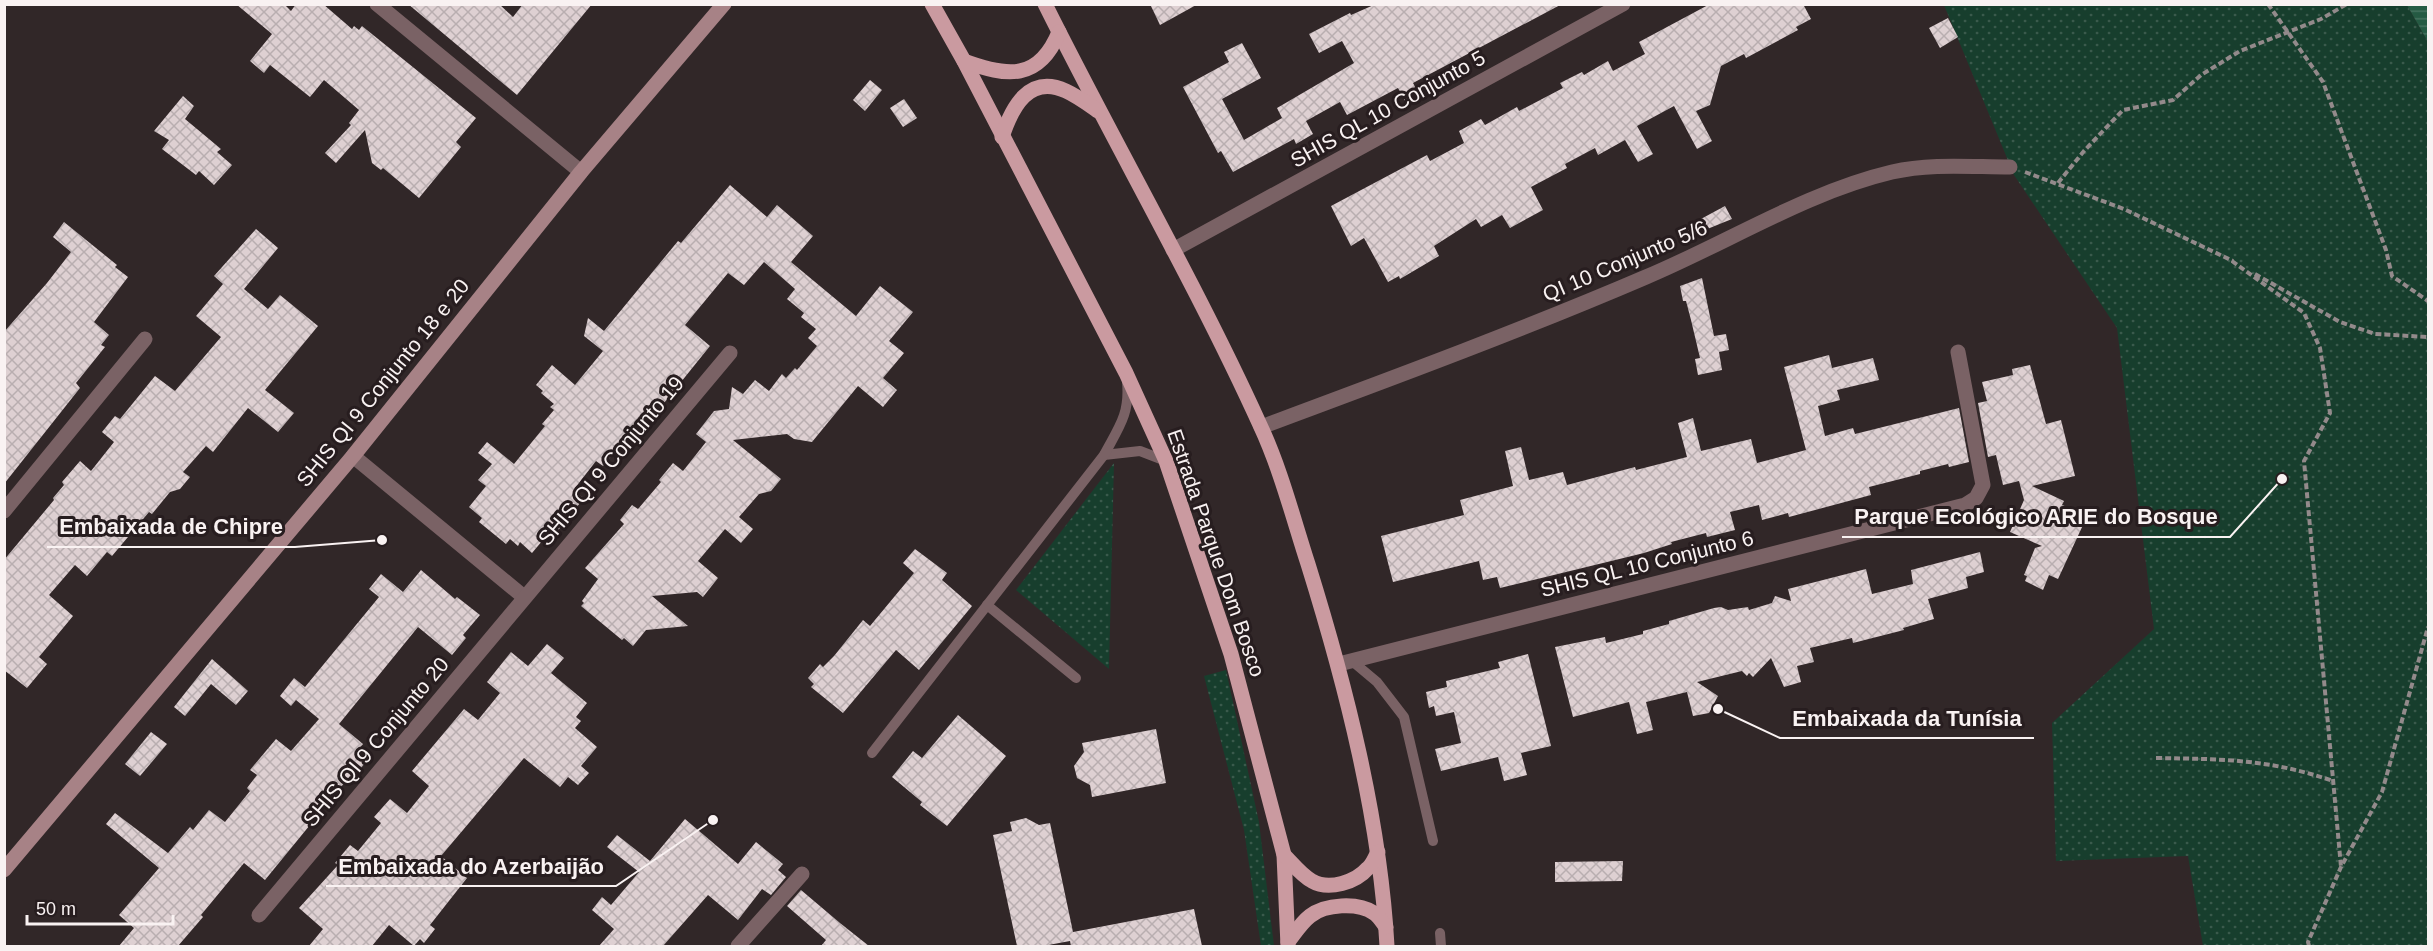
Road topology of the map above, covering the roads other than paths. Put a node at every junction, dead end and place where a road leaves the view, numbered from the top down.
1 (377, 4) edge
2 (724, 4) edge
3 (932, 4) edge
4 (1045, 4) edge
5 (1623, 4) edge
6 (1059, 32) junction
7 (964, 61) junction
8 (1098, 111) junction
9 (1002, 137) junction
10 (2010, 167) road end
11 (581, 172) junction
12 (1173, 250) junction
13 (145, 339) dead end
14 (1958, 352) dead end
15 (730, 353) dead end
16 (1126, 373) junction
17 (1261, 427) junction
18 (1104, 455) junction
19 (353, 456) junction
20 (1166, 461) junction
21 (4, 511) edge
22 (524, 597) junction
23 (987, 605) junction
24 (1346, 662) junction
25 (1076, 678) dead end
26 (872, 753) dead end
27 (1433, 842) dead end
28 (1378, 852) junction
29 (1284, 855) junction
30 (4, 870) edge
31 (802, 874) dead end
32 (259, 915) dead end
33 (1386, 927) junction
34 (1440, 933) dead end
35 (1288, 944) edge
36 (738, 946) edge
37 (1387, 946) edge
38 (1441, 946) edge

1 - 11 street
2 - 11 street, SHIS QI 9 Conjunto 18 e 20
3 - 7 main road, Estrada Parque Dom Bosco
4 - 6 main road
5 - 12 street, SHIS QL 10 Conjunto 5
6 - 7 main road
6 - 8 main road
7 - 9 main road, Estrada Parque Dom Bosco
8 - 9 main road
8 - 12 main road
9 - 16 main road, Estrada Parque Dom Bosco
10 - 17 street, QI 10 Conjunto 5/6
11 - 19 street, SHIS QI 9 Conjunto 18 e 20
12 - 17 main road
13 - 21 street
14 - 24 street, SHIS QL 10 Conjunto 6
15 - 22 street, SHIS QI 9 Conjunto 19
16 - 18 lane
16 - 20 main road, Estrada Parque Dom Bosco
17 - 24 main road
18 - 20 lane
18 - 23 lane
19 - 22 street
19 - 30 street, SHIS QI 9 Conjunto 18 e 20
20 - 29 main road, Estrada Parque Dom Bosco
22 - 32 street, SHIS QI 9 Conjunto 20
23 - 25 lane
23 - 26 lane
24 - 27 lane
24 - 28 main road
28 - 29 main road
28 - 33 main road
29 - 35 main road, Estrada Parque Dom Bosco
31 - 36 street
33 - 35 main road
33 - 37 main road
34 - 38 lane

